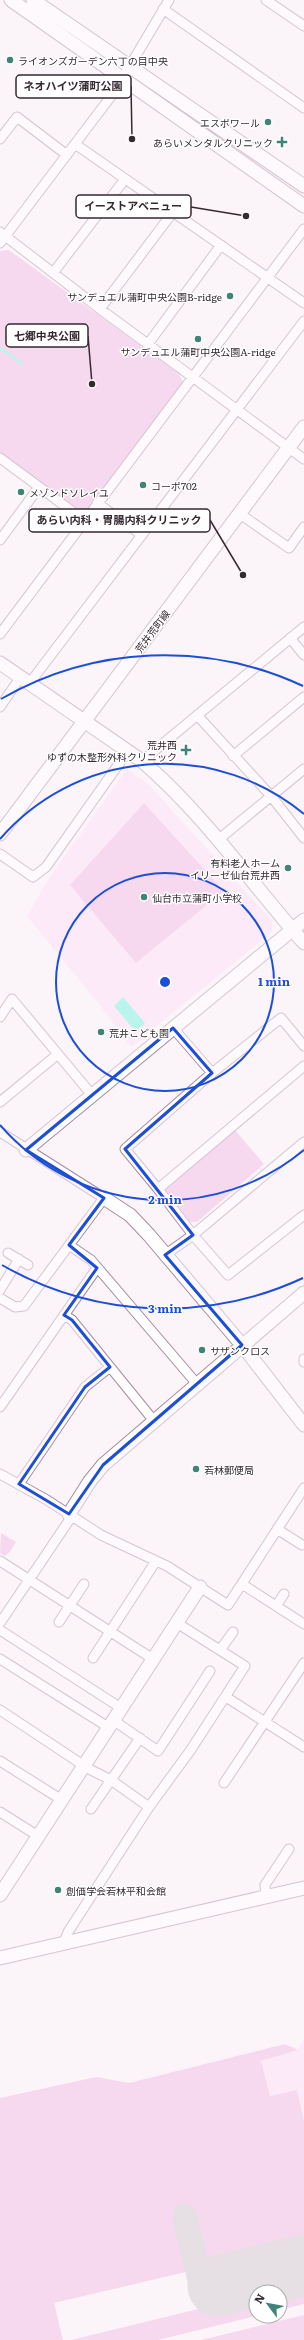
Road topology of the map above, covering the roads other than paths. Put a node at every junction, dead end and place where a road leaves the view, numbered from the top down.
1 (11, 0) edge
2 (33, 0) edge
3 (168, 0) edge
4 (266, 0) edge
5 (163, 10) junction
6 (304, 26) edge
7 (127, 72) junction
8 (304, 108) edge
9 (0, 139) edge
10 (74, 144) junction
11 (67, 155) junction
12 (125, 179) junction
13 (304, 186) edge
14 (304, 206) edge
15 (173, 212) junction
16 (304, 229) edge
17 (2, 237) edge
18 (221, 245) junction
19 (53, 273) junction
20 (268, 278) junction
21 (304, 303) edge
22 (100, 309) junction
23 (304, 321) edge
24 (148, 344) junction
25 (192, 377) junction
26 (237, 409) junction
27 (304, 427) edge
28 (289, 447) junction
29 (0, 458) edge
30 (304, 459) edge
31 (39, 487) junction
32 (97, 503) junction
33 (240, 514) junction
34 (84, 520) junction
35 (304, 527) edge
36 (142, 535) junction
37 (0, 540) edge
38 (304, 627) edge
39 (0, 634) edge
40 (290, 638) junction
41 (304, 655) edge
42 (0, 663) edge
43 (25, 681) junction
44 (304, 697) edge
45 (0, 707) edge
46 (197, 715) junction
47 (84, 720) junction
48 (128, 751) junction
49 (233, 756) junction
50 (142, 760) junction
51 (304, 769) edge
52 (271, 796) junction
53 (0, 834) edge
54 (304, 838) edge
55 (218, 840) junction
56 (0, 854) edge
57 (304, 920) edge
58 (292, 930) junction
59 (304, 943) edge
60 (0, 1017) edge
61 (174, 1028) junction
62 (304, 1046) edge
63 (58, 1054) junction
64 (304, 1066) edge
65 (212, 1073) junction
66 (92, 1095) junction
67 (0, 1102) edge
68 (0, 1132) edge
69 (304, 1142) edge
70 (26, 1150) junction
71 (158, 1188) junction
72 (104, 1198) junction
73 (304, 1215) edge
74 (193, 1235) junction
75 (69, 1245) junction
76 (8, 1254) dead end
77 (165, 1254) junction
78 (19, 1259) junction
79 (28, 1265) dead end
80 (97, 1268) junction
81 (0, 1290) edge
82 (304, 1293) edge
83 (0, 1298) edge
84 (64, 1315) junction
85 (242, 1345) junction
86 (110, 1367) junction
87 (197, 1384) junction
88 (0, 1406) edge
89 (154, 1422) junction
90 (304, 1424) edge
91 (0, 1474) edge
92 (19, 1484) junction
93 (304, 1488) edge
94 (71, 1515) junction
95 (278, 1529) junction
96 (302, 1545) dead end
97 (0, 1561) edge
98 (156, 1561) junction
99 (29, 1580) junction
100 (84, 1584) dead end
101 (242, 1584) junction
102 (200, 1587) junction
103 (284, 1594) dead end
104 (70, 1606) junction
105 (276, 1606) junction
106 (1, 1620) edge
107 (59, 1622) dead end
108 (177, 1623) junction
109 (304, 1624) edge
110 (0, 1630) edge
111 (110, 1631) junction
112 (233, 1632) dead end
113 (220, 1650) junction
114 (93, 1658) dead end
115 (0, 1659) edge
116 (153, 1659) junction
117 (304, 1663) edge
118 (210, 1671) dead end
119 (226, 1697) junction
120 (121, 1708) junction
121 (0, 1710) edge
122 (111, 1723) junction
123 (264, 1723) junction
124 (140, 1738) junction
125 (304, 1747) edge
126 (0, 1761) edge
127 (84, 1766) junction
128 (111, 1780) junction
129 (224, 1783) dead end
130 (62, 1800) junction
131 (149, 1807) junction
132 (91, 1809) dead end
133 (0, 1812) edge
134 (38, 1836) junction
135 (289, 1849) dead end
136 (304, 1888) edge
137 (265, 1891) junction
138 (0, 1895) edge
139 (63, 1945) junction
140 (0, 1958) edge

1 - 7 street
2 - 7 street
3 - 5 street
4 - 6 street
5 - 7 street
5 - 8 street
7 - 10 street
7 - 13 street
7 - 14 street
9 - 11 street
10 - 11 street
10 - 12 street
11 - 17 street
12 - 15 street
12 - 19 street
15 - 18 street
15 - 22 street
16 - 20 street
17 - 19 street
18 - 20 street
18 - 24 street
19 - 22 street
20 - 21 street
20 - 25 street
22 - 24 street
23 - 26 street
24 - 25 street
25 - 26 street
25 - 32 street
26 - 28 street
26 - 36 street
27 - 28 street, 荒井荒町線
28 - 30 street
28 - 33 street, 荒井荒町線
29 - 31 street
31 - 34 street
31 - 37 street
32 - 34 street
32 - 36 street
33 - 35 street
33 - 47 street, 荒井荒町線
34 - 39 street
36 - 43 street
38 - 40 street
40 - 41 street
40 - 46 street
42 - 43 street
43 - 45 street
43 - 47 street
44 - 49 street
46 - 49 street
46 - 50 street
47 - 48 street
47 - 53 street, 荒井荒町線
48 - 50 street
48 - 56 street
49 - 52 street
50 - 55 street
51 - 52 street
52 - 54 street
52 - 55 street
55 - 58 street
57 - 58 street
58 - 59 street
58 - 61 street
60 - 63 street
61 - 65 street
61 - 66 street
62 - 65 street
63 - 66 street
63 - 67 street
64 - 71 street
65 - 71 street
66 - 70 street
68 - 70 street
69 - 74 street
70 - 72 street
71 - 74 street
72 - 75 street
72 - 77 street
73 - 74 street
74 - 77 street
75 - 80 street
75 - 83 street
76 - 78 street
77 - 85 street
78 - 79 street
78 - 81 street
80 - 84 street
80 - 87 street
82 - 85 street
84 - 86 street
84 - 88 street
85 - 87 street
85 - 90 street
86 - 89 street
86 - 92 street
87 - 89 street
89 - 94 street
91 - 92 street
92 - 94 street
93 - 95 street
94 - 98 street
94 - 99 street
95 - 96 street
95 - 101 street
97 - 99 street
98 - 102 street
98 - 111 street
99 - 104 street
99 - 106 street
100 - 104 street
101 - 102 street
101 - 105 street
102 - 108 street
103 - 105 street
104 - 107 street
104 - 111 street
105 - 109 street
108 - 113 street
108 - 116 street
110 - 120 street
111 - 114 street
111 - 116 street
112 - 113 street
113 - 119 street
115 - 122 street
116 - 120 street
117 - 123 street
118 - 124 street
119 - 123 street
119 - 131 street
120 - 122 street
121 - 127 street
122 - 124 street
122 - 127 street
123 - 125 street
123 - 129 street
124 - 128 street
126 - 130 street
127 - 128 street
127 - 130 street
128 - 131 street
128 - 132 street
130 - 134 street
131 - 139 street
133 - 134 street
134 - 138 street
135 - 137 street
136 - 137 street
137 - 139 street
139 - 140 street

